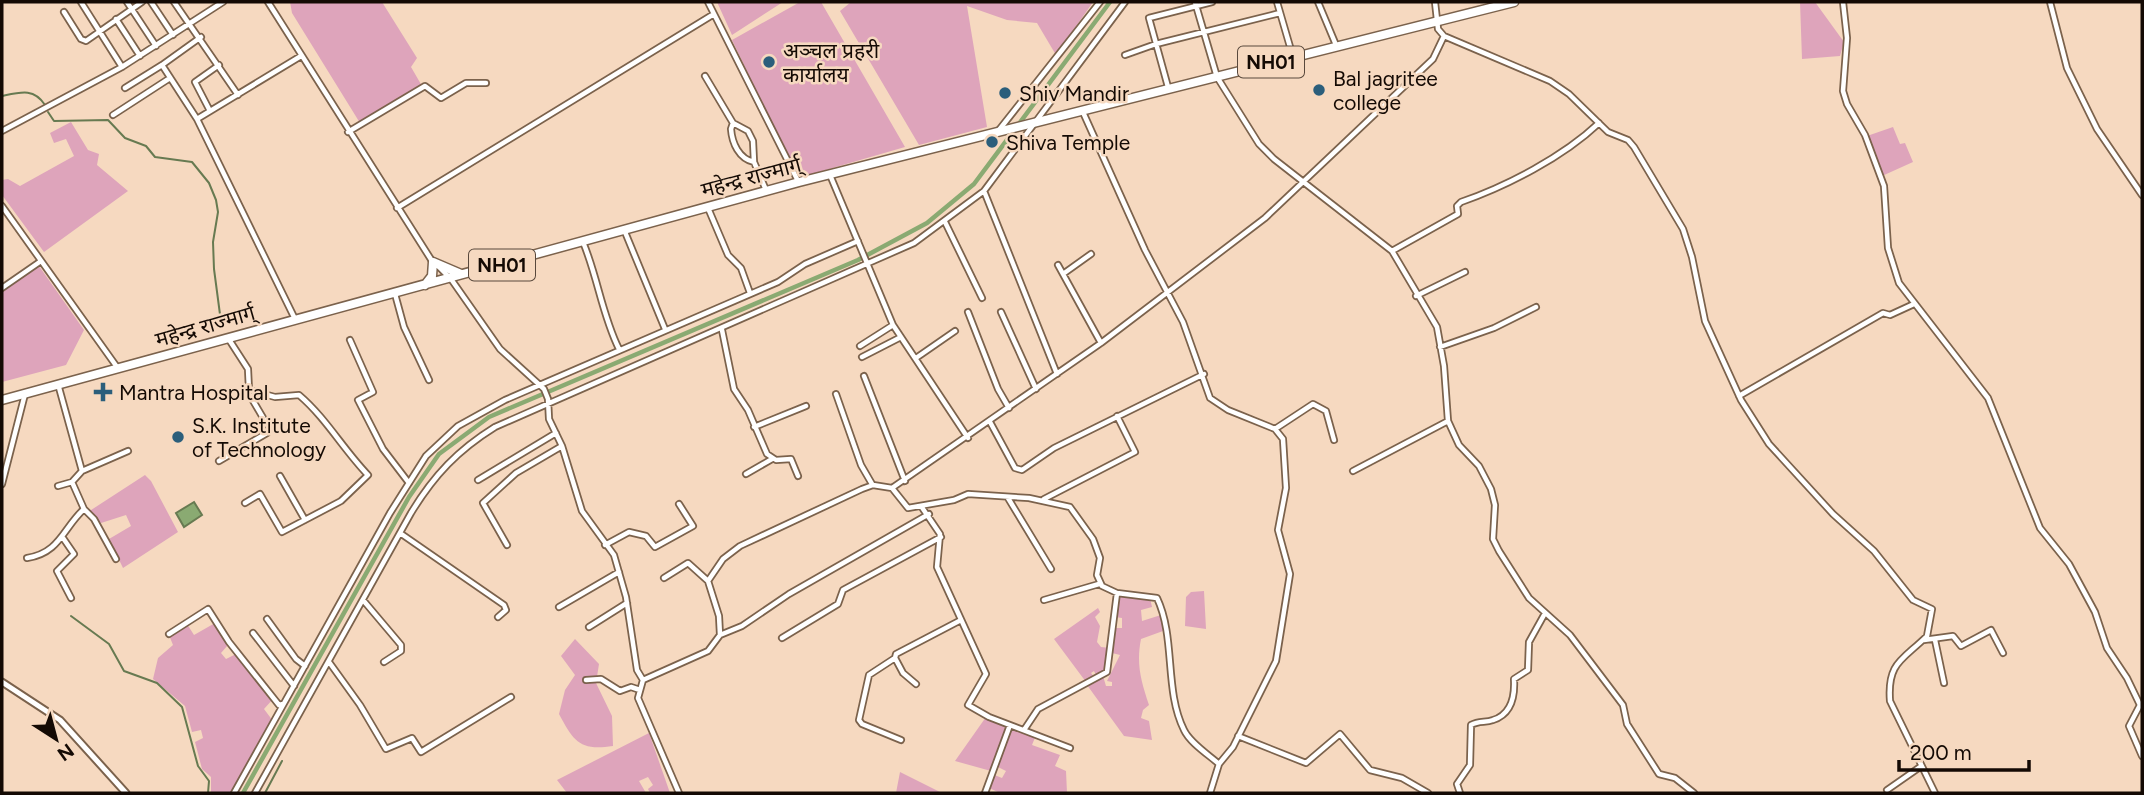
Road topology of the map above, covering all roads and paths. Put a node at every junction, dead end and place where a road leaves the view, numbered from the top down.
1 (81, 2) edge
2 (127, 2) edge
3 (142, 2) edge
4 (152, 2) edge
5 (174, 2) edge
6 (222, 2) edge
7 (270, 2) edge
8 (708, 2) edge
9 (1100, 2) edge
10 (1125, 2) edge
11 (1212, 2) edge
12 (1277, 2) edge
13 (1318, 2) edge
14 (1436, 2) edge
15 (1514, 2) edge
16 (1843, 2) edge
17 (2050, 2) edge
18 (1196, 4) edge
19 (1487, 6) edge
20 (132, 8) junction
21 (64, 12) dead end
22 (1280, 13) junction
23 (714, 14) junction
24 (116, 19) junction
25 (1437, 22) junction
26 (190, 25) junction
27 (99, 30) junction
28 (1203, 33) junction
29 (173, 36) junction
30 (1444, 36) junction
31 (201, 37) junction
32 (1156, 44) junction
33 (156, 46) junction
34 (1337, 46) junction
35 (1125, 55) dead end
36 (141, 56) junction
37 (301, 56) junction
38 (1293, 57) junction
39 (162, 65) junction
40 (219, 65) junction
41 (122, 67) junction
42 (705, 76) dead end
43 (1217, 77) junction
44 (170, 78) junction
45 (486, 83) dead end
46 (1168, 87) junction
47 (125, 88) dead end
48 (238, 96) junction
49 (1081, 109) junction
50 (210, 111) junction
51 (113, 115) dead end
52 (197, 119) junction
53 (733, 123) junction
54 (1599, 123) junction
55 (1033, 124) junction
56 (2, 131) edge
57 (348, 132) junction
58 (1000, 132) junction
59 (754, 162) junction
60 (830, 174) junction
61 (799, 182) junction
62 (1306, 183) junction
63 (767, 190) junction
64 (984, 191) junction
65 (2142, 195) edge
66 (2, 206) edge
67 (708, 207) junction
68 (397, 208) junction
69 (945, 222) junction
70 (625, 232) junction
71 (583, 241) junction
72 (858, 241) junction
73 (1392, 251) junction
74 (1091, 254) dead end
75 (41, 261) junction
76 (433, 262) junction
77 (866, 262) junction
78 (1058, 265) dead end
79 (1465, 272) dead end
80 (1063, 274) junction
81 (466, 275) junction
82 (451, 279) junction
83 (422, 287) junction
84 (2, 288) edge
85 (395, 293) junction
86 (1170, 293) junction
87 (750, 295) junction
88 (1416, 296) junction
89 (982, 298) dead end
90 (1914, 304) junction
91 (1536, 307) dead end
92 (968, 312) dead end
93 (1001, 312) dead end
94 (296, 320) junction
95 (893, 325) junction
96 (665, 329) junction
97 (722, 330) junction
98 (955, 331) dead end
99 (228, 337) junction
100 (901, 337) junction
101 (350, 340) dead end
102 (1101, 343) junction
103 (860, 346) dead end
104 (1440, 346) junction
105 (619, 349) junction
106 (862, 357) dead end
107 (916, 358) junction
108 (118, 368) junction
109 (1057, 374) junction
110 (1203, 374) junction
111 (864, 376) dead end
112 (429, 380) dead end
113 (58, 383) junction
114 (542, 387) junction
115 (1036, 389) junction
116 (25, 393) junction
117 (254, 393) junction
118 (836, 394) dead end
119 (1739, 396) junction
120 (2, 400) edge
121 (548, 404) junction
122 (806, 406) dead end
123 (1009, 408) junction
124 (1117, 416) junction
125 (1448, 421) junction
126 (990, 422) junction
127 (754, 427) junction
128 (1275, 429) junction
129 (556, 433) junction
130 (968, 438) junction
131 (1334, 440) dead end
132 (562, 446) junction
133 (128, 451) dead end
134 (772, 458) junction
135 (219, 461) dead end
136 (82, 471) junction
137 (1353, 471) dead end
138 (746, 474) dead end
139 (797, 476) dead end
140 (279, 477) dead end
141 (478, 480) dead end
142 (905, 481) junction
143 (72, 482) junction
144 (410, 483) junction
145 (2, 484) edge
146 (873, 485) junction
147 (58, 486) dead end
148 (892, 488) junction
149 (1008, 498) junction
150 (1043, 500) junction
151 (245, 503) dead end
152 (679, 504) dead end
153 (921, 505) junction
154 (84, 509) junction
155 (929, 514) junction
156 (305, 520) junction
157 (400, 533) junction
158 (941, 537) junction
159 (63, 538) junction
160 (606, 544) junction
161 (506, 545) dead end
162 (27, 558) dead end
163 (116, 559) dead end
164 (1051, 569) dead end
165 (619, 572) junction
166 (664, 578) dead end
167 (708, 581) junction
168 (1100, 584) junction
169 (1117, 593) junction
170 (71, 598) dead end
171 (363, 600) junction
172 (1044, 600) dead end
173 (627, 603) junction
174 (559, 607) dead end
175 (1544, 615) junction
176 (498, 617) dead end
177 (267, 619) dead end
178 (961, 620) junction
179 (589, 627) dead end
180 (253, 633) dead end
181 (169, 634) dead end
182 (720, 635) junction
183 (782, 638) dead end
184 (1923, 640) junction
185 (1935, 640) junction
186 (2003, 653) dead end
187 (895, 659) junction
188 (328, 662) junction
189 (384, 662) dead end
190 (305, 666) junction
191 (586, 680) dead end
192 (643, 680) junction
193 (2, 682) edge
194 (1944, 683) dead end
195 (916, 684) dead end
196 (294, 686) junction
197 (640, 690) junction
198 (511, 697) dead end
199 (284, 705) junction
200 (1010, 725) junction
201 (1024, 730) junction
202 (1238, 736) junction
203 (901, 740) dead end
204 (1070, 748) dead end
205 (2142, 756) edge
206 (1219, 764) junction
207 (1920, 767) junction
208 (1886, 790) dead end
209 (126, 793) edge
210 (234, 793) edge
211 (255, 793) edge
212 (679, 793) edge
213 (985, 793) edge
214 (1210, 793) edge
215 (1428, 793) edge
216 (1460, 793) edge
217 (1694, 793) edge
218 (1935, 793) edge

1 - 27 street
2 - 20 street
3 - 20 street
4 - 29 street
5 - 26 street
6 - 26 street
7 - 37 street
8 - 23 street
9 - 58 street
10 - 55 street
11 - 18 street
12 - 22 street
13 - 34 street
14 - 25 street
15 - 19 highway, महेन्द्र राज्मार्ग् / NH01
16 - 90 street
17 - 65 street
18 - 28 street
18 - 32 street
19 - 25 highway, महेन्द्र राज्मार्ग् / NH01
20 - 24 street
20 - 33 street
21 - 27 street
22 - 28 street
22 - 38 street
23 - 61 street
23 - 68 street
24 - 27 street
24 - 36 street
25 - 30 street
25 - 34 highway, महेन्द्र राज्मार्ग् / NH01
26 - 29 street
26 - 31 street
27 - 41 street
28 - 32 street
28 - 43 street
29 - 33 street
30 - 54 street
30 - 62 street
31 - 39 street
31 - 40 street
32 - 35 street
32 - 46 street
33 - 36 street
34 - 38 highway, महेन्द्र राज्मार्ग् / NH01
36 - 41 street
37 - 48 street
37 - 57 street
38 - 43 highway, महेन्द्र राज्मार्ग् / NH01
39 - 44 street
39 - 47 street
40 - 48 street
40 - 50 street
41 - 56 street
42 - 53 street
43 - 46 highway, महेन्द्र राज्मार्ग् / NH01
43 - 62 street
44 - 51 street
44 - 52 street
45 - 57 street
46 - 49 highway, महेन्द्र राज्मार्ग् / NH01
48 - 50 street
49 - 55 highway, महेन्द्र राज्मार्ग् / NH01
49 - 86 street
50 - 52 street
52 - 94 street
53 - 59 street
53 - 59 street
54 - 73 street
54 - 119 street
55 - 58 highway, महेन्द्र राज्मार्ग् / NH01
55 - 64 street
57 - 68 street
58 - 60 highway, महेन्द्र राज्मार्ग् / NH01
59 - 63 street
60 - 61 highway, महेन्द्र राज्मार्ग् / NH01
60 - 72 street
61 - 63 highway, महेन्द्र राज्मार्ग् / NH01
62 - 73 street
62 - 86 street
63 - 67 highway, महेन्द्र राज्मार्ग् / NH01
64 - 69 street
64 - 109 street
66 - 75 street
67 - 70 highway, महेन्द्र राज्मार्ग् / NH01
67 - 87 street
68 - 76 street
69 - 77 street
69 - 89 street
70 - 71 highway, महेन्द्र राज्मार्ग् / NH01
70 - 96 street
71 - 81 highway, महेन्द्र राज्मार्ग् / NH01
71 - 105 street
72 - 77 street
72 - 87 street
73 - 88 street
74 - 80 street
75 - 84 street
75 - 108 street
76 - 81 highway
76 - 82 street
76 - 83 highway
77 - 95 street
77 - 97 street
78 - 80 street
79 - 88 street
80 - 102 street
81 - 82 highway, महेन्द्र राज्मार्ग् / NH01
82 - 83 highway, महेन्द्र राज्मार्ग् / NH01
82 - 114 street
83 - 85 highway, महेन्द्र राज्मार्ग् / NH01
85 - 94 highway, महेन्द्र राज्मार्ग् / NH01
85 - 112 street
86 - 102 street
86 - 110 street
87 - 96 street
88 - 104 street
90 - 119 street
90 - 205 street
91 - 104 street
92 - 123 street
93 - 115 street
94 - 99 highway, महेन्द्र राज्मार्ग् / NH01
95 - 100 street
95 - 103 street
96 - 105 street
97 - 121 street
97 - 127 street
98 - 107 street
99 - 108 highway, महेन्द्र राज्मार्ग् / NH01
99 - 117 street
100 - 106 street
100 - 107 street
101 - 144 street
102 - 109 street
104 - 125 street
105 - 114 street
107 - 130 street
108 - 113 highway, महेन्द्र राज्मार्ग् / NH01
109 - 115 street
110 - 124 street
110 - 128 street
111 - 142 street
113 - 116 highway, महेन्द्र राज्मार्ग् / NH01
113 - 136 street
114 - 121 street
114 - 144 street
115 - 123 street
116 - 120 highway, महेन्द्र राज्मार्ग् / NH01
116 - 145 street
117 - 135 street
117 - 156 street
118 - 146 street
119 - 184 street
121 - 129 street
121 - 157 street
122 - 127 street
123 - 126 street
124 - 126 street
124 - 150 street
125 - 137 street
125 - 175 street
126 - 130 street
127 - 134 street
128 - 131 street
128 - 202 street
129 - 132 street
129 - 141 street
130 - 142 street
132 - 160 street
132 - 161 street
133 - 136 street
134 - 138 street
134 - 139 street
136 - 143 street
140 - 156 street
142 - 148 street
143 - 147 street
143 - 154 street
144 - 190 street
146 - 148 street
146 - 167 street
148 - 153 street
149 - 150 street
149 - 153 street
149 - 164 street
150 - 168 street
151 - 156 street
152 - 160 street
153 - 155 street
154 - 159 street
154 - 163 street
155 - 158 street
155 - 182 street
157 - 171 street
157 - 176 street
158 - 178 street
158 - 183 street
159 - 162 street
159 - 170 street
160 - 165 street
165 - 173 street
165 - 174 street
166 - 167 street
167 - 182 street
168 - 169 street
168 - 172 street
169 - 201 street
169 - 206 street
171 - 188 street
171 - 189 street
173 - 179 street
173 - 192 street
175 - 216 street
175 - 217 street
177 - 190 street
178 - 187 street
178 - 200 street
180 - 196 street
181 - 199 street
182 - 192 street
184 - 185 street
184 - 207 street
185 - 186 street
185 - 194 street
187 - 195 street
187 - 203 street
188 - 198 street
188 - 211 street
190 - 196 street
191 - 197 street
192 - 197 street
193 - 209 street
196 - 199 street
197 - 212 street
199 - 210 street
200 - 201 street
200 - 213 street
201 - 204 street
202 - 206 street
202 - 215 street
206 - 214 street
207 - 208 street
207 - 218 street

